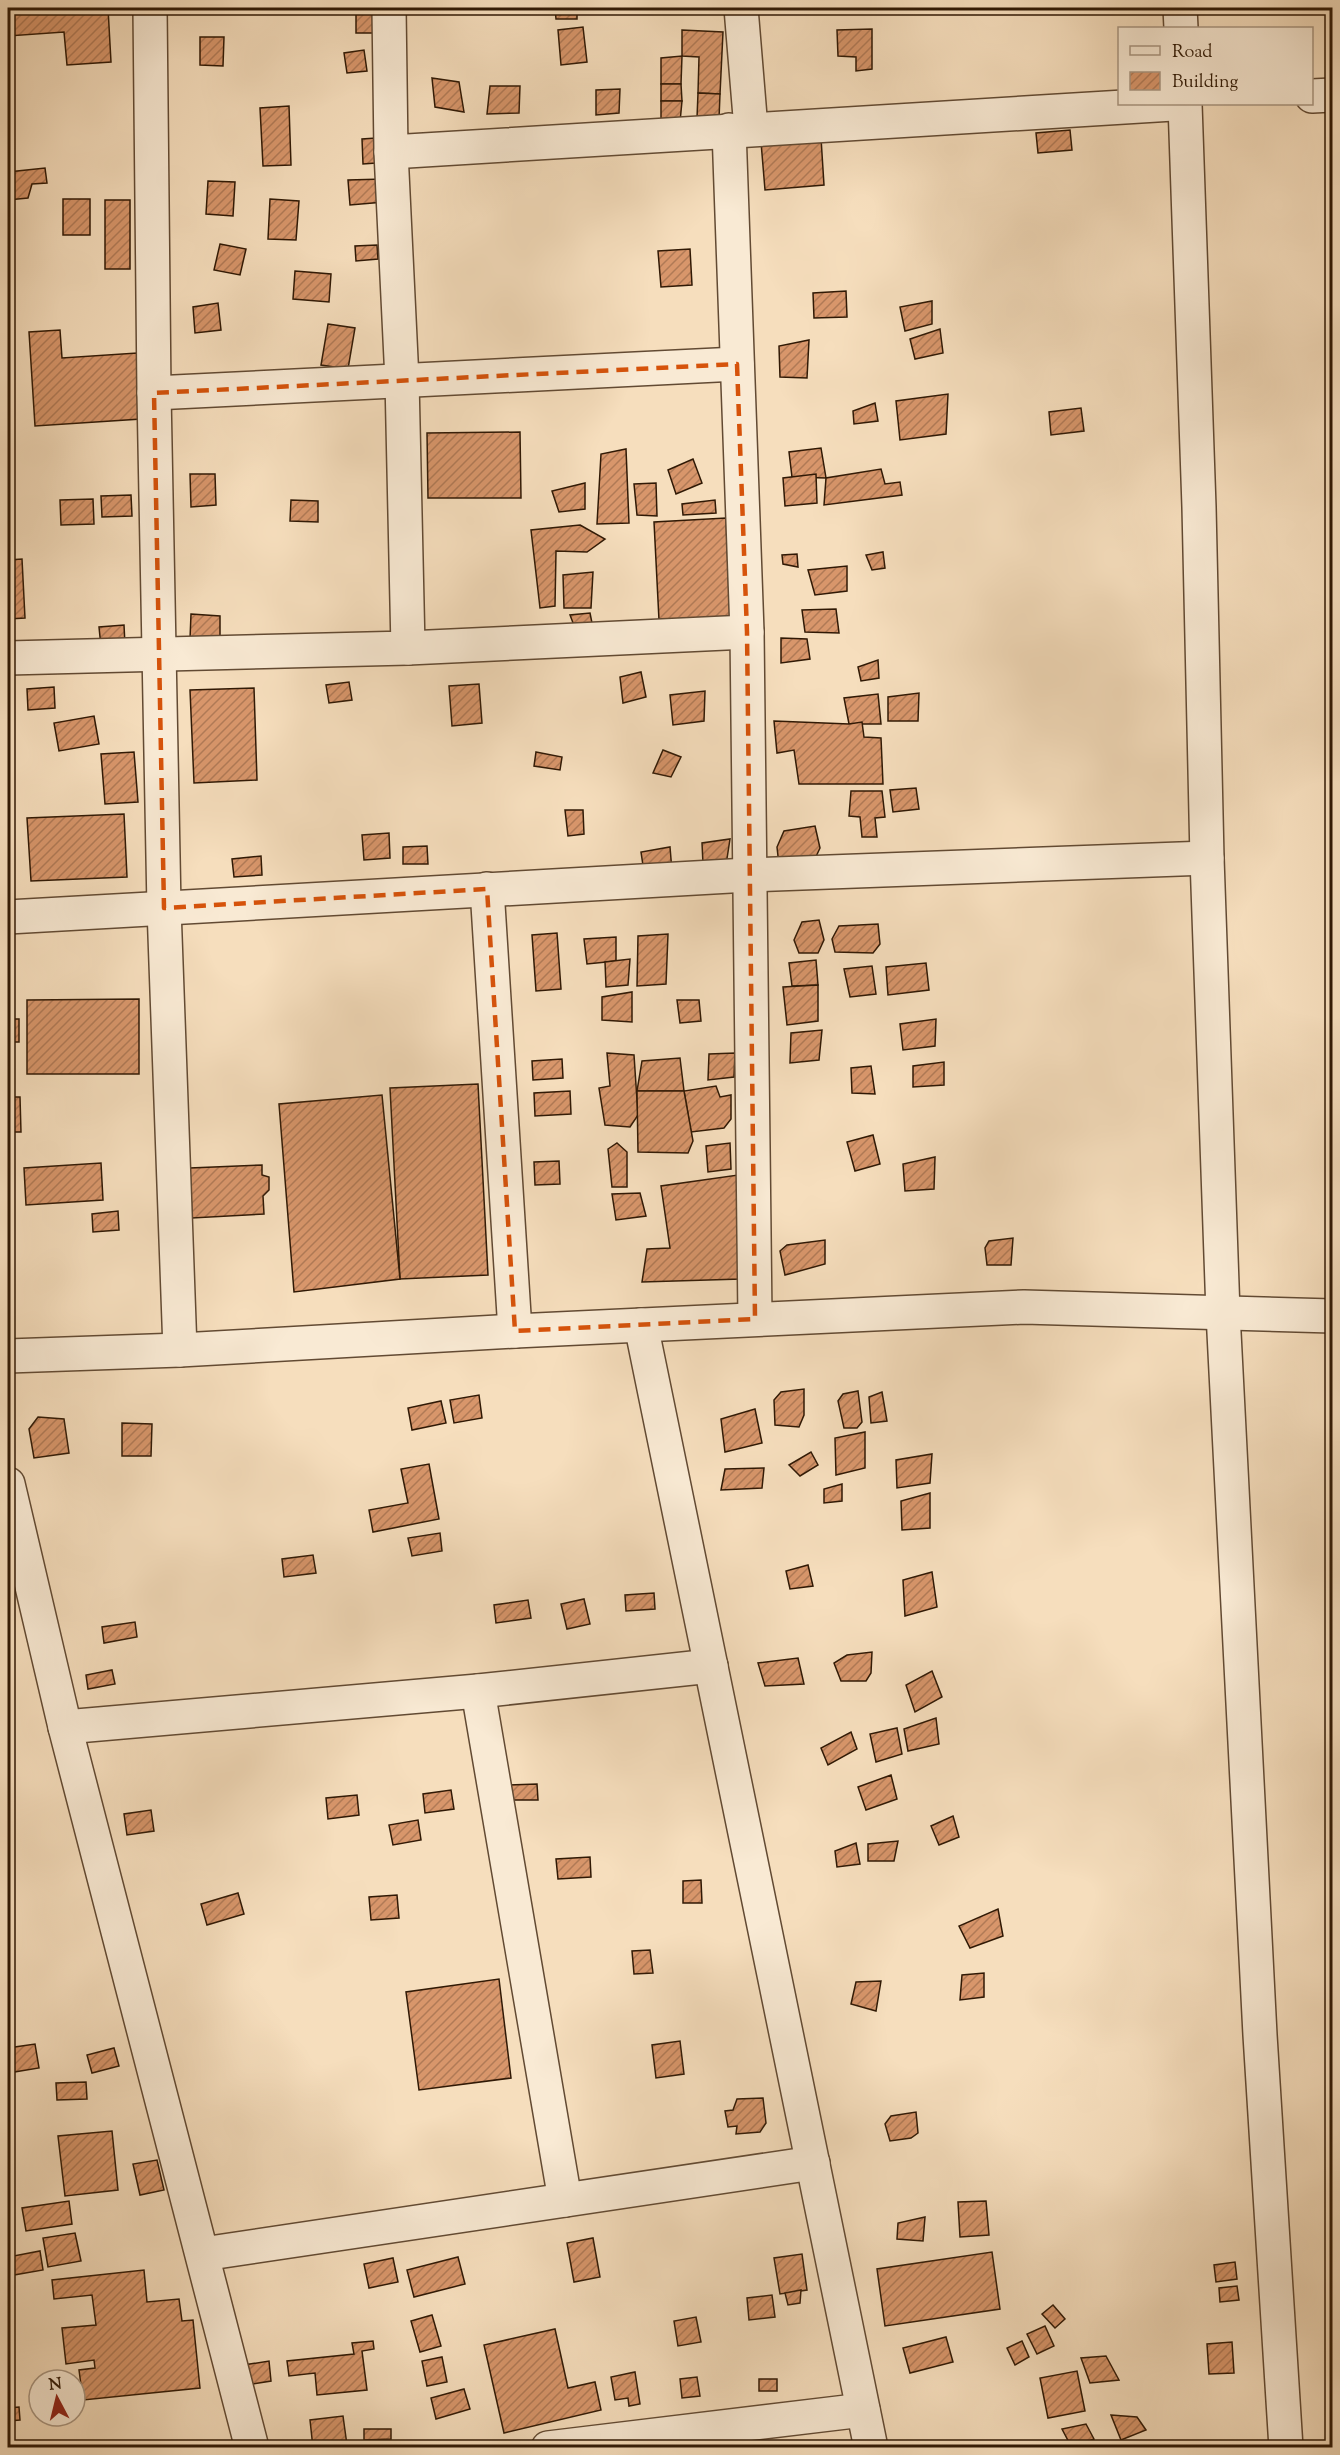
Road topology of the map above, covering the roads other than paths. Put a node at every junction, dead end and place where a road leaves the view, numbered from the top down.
1 (150, 8) edge
2 (389, 8) edge
3 (741, 8) edge
4 (1180, 8) edge
5 (1181, 27) edge
6 (1332, 95) edge
7 (1313, 96) edge
8 (1156, 105) edge
9 (1185, 105) edge
10 (740, 130) junction
11 (391, 152) junction
12 (737, 364) junction
13 (402, 380) junction
14 (154, 393) junction
15 (747, 632) junction
16 (408, 648) junction
17 (158, 653) junction
18 (8, 658) edge
19 (1207, 858) junction
20 (748, 875) junction
21 (488, 889) junction
22 (164, 908) junction
23 (8, 918) edge
24 (1223, 1313) junction
25 (1332, 1316) edge
26 (755, 1319) junction
27 (641, 1325) junction
28 (515, 1331) junction
29 (180, 1350) junction
30 (8, 1356) edge
31 (8, 1484) edge
32 (711, 1666) junction
33 (478, 1690) junction
34 (65, 1727) junction
35 (813, 2163) junction
36 (565, 2200) junction
37 (203, 2254) junction
38 (863, 2410) junction
39 (252, 2448) edge
40 (548, 2448) edge
41 (871, 2448) edge
42 (1286, 2448) edge

1 - 14 street
2 - 11 street
3 - 10 street
4 - 5 street
6 - 7 street
8 - 10 street
9 - 19 street
10 - 11 street
10 - 12 street
11 - 13 street
12 - 13 street
12 - 15 street
13 - 14 street
13 - 16 street
14 - 17 street
15 - 16 street
15 - 20 street
16 - 17 street
17 - 18 street
17 - 22 street
19 - 20 street
19 - 24 street
20 - 21 street
20 - 26 street
21 - 22 street
21 - 28 street
22 - 23 street
22 - 29 street
24 - 25 street
24 - 26 street
24 - 42 street
26 - 27 street
27 - 28 street
27 - 32 street
28 - 29 street
29 - 30 street
31 - 34 street
32 - 33 street
32 - 35 street
33 - 34 street
33 - 36 street
34 - 37 street
35 - 36 street
35 - 38 street
36 - 37 street
37 - 39 street
38 - 40 street
38 - 41 street

